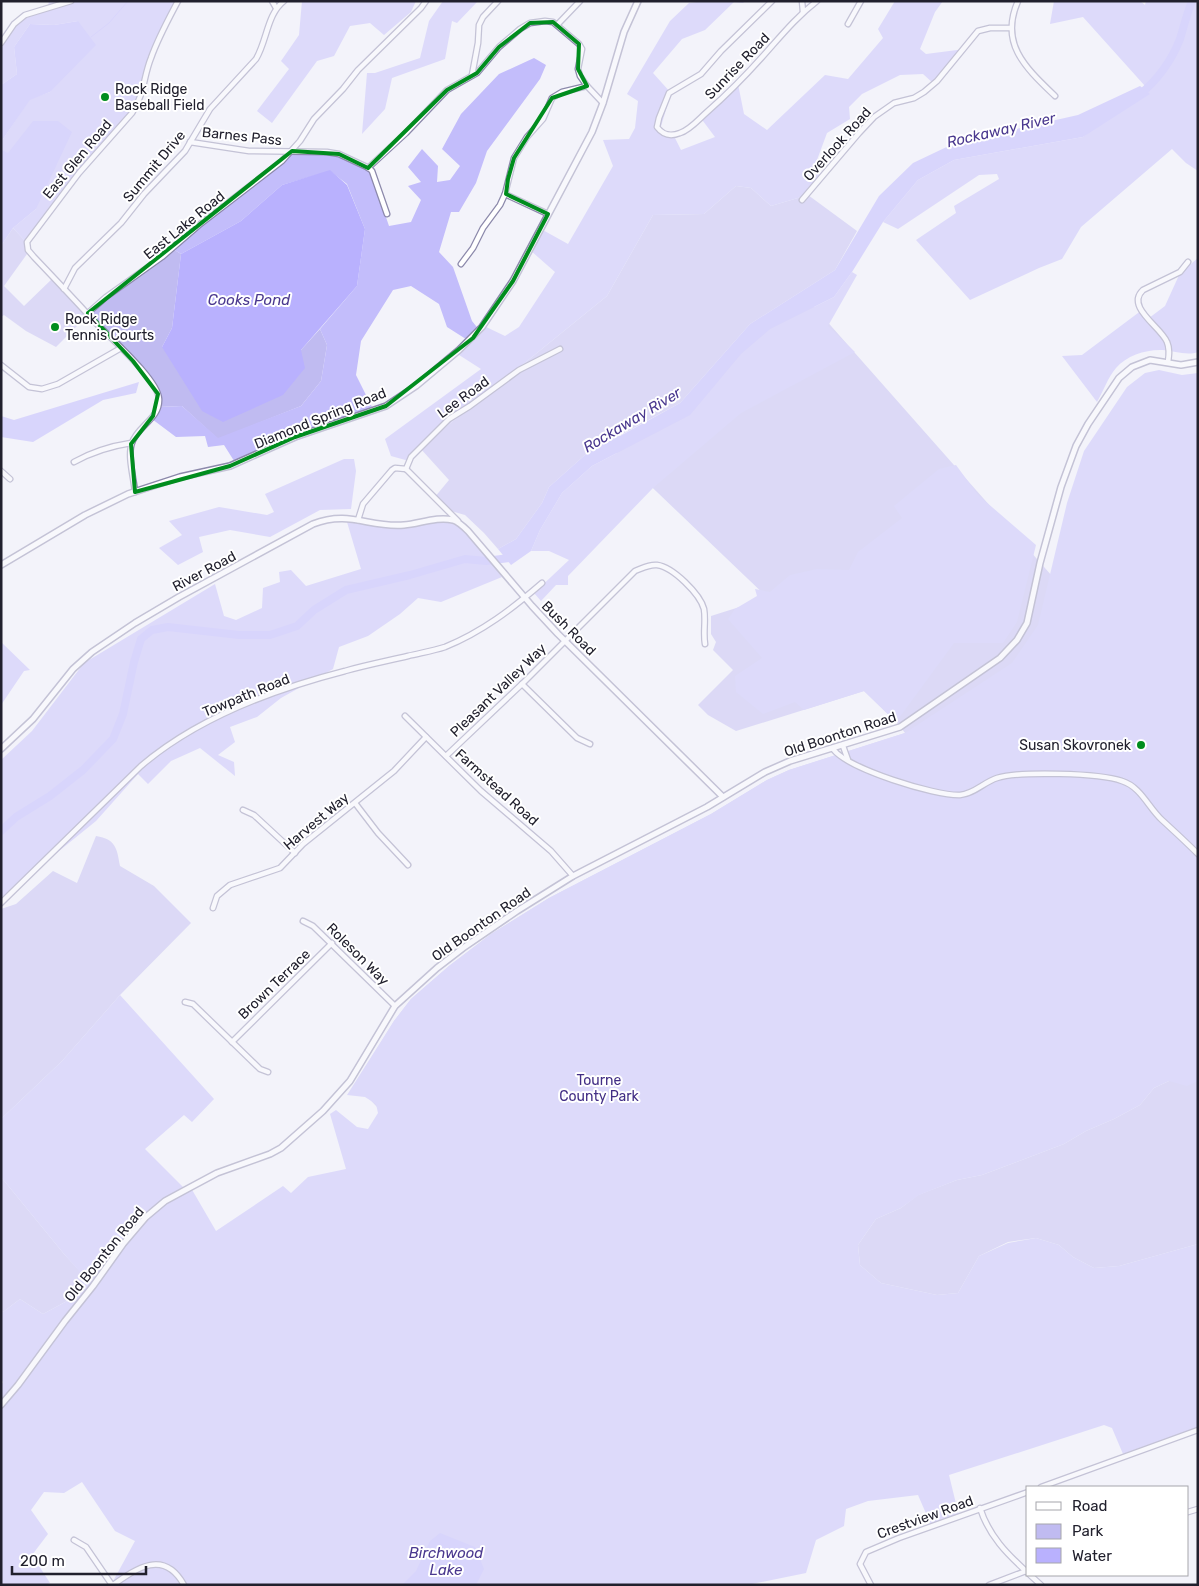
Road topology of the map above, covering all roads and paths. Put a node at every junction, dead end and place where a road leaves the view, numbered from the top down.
1 (71, 1) edge
2 (178, 1) edge
3 (272, 1) edge
4 (284, 1) edge
5 (426, 1) edge
6 (498, 1) edge
7 (580, 1) edge
8 (638, 1) edge
9 (772, 1) edge
10 (802, 1) edge
11 (817, 1) edge
12 (861, 1) edge
13 (1018, 1) edge
14 (276, 8) junction
15 (802, 12) junction
16 (558, 24) junction
17 (848, 24) dead end
18 (1011, 28) junction
19 (1, 43) edge
20 (472, 75) junction
21 (587, 86) junction
22 (1055, 96) dead end
23 (603, 103) junction
24 (190, 142) junction
25 (292, 152) junction
26 (368, 168) junction
27 (505, 194) junction
28 (802, 200) dead end
29 (386, 214) dead end
30 (548, 214) junction
31 (1188, 262) dead end
32 (461, 264) dead end
33 (64, 289) junction
34 (88, 313) junction
35 (121, 348) junction
36 (560, 349) dead end
37 (1168, 362) junction
38 (1198, 362) edge
39 (1, 365) edge
40 (131, 443) junction
41 (74, 462) dead end
42 (406, 469) junction
43 (1, 471) edge
44 (10, 479) dead end
45 (135, 492) junction
46 (358, 520) junction
47 (462, 525) junction
48 (1, 565) edge
49 (542, 583) dead end
50 (524, 598) junction
51 (565, 640) junction
52 (704, 644) dead end
53 (522, 684) junction
54 (405, 716) dead end
55 (426, 737) junction
56 (590, 744) dead end
57 (843, 746) junction
58 (1, 749) edge
59 (833, 749) junction
60 (446, 756) junction
61 (849, 761) junction
62 (723, 797) junction
63 (355, 803) junction
64 (242, 810) dead end
65 (295, 853) junction
66 (1198, 854) edge
67 (408, 865) dead end
68 (573, 876) junction
69 (1, 902) edge
70 (213, 908) dead end
71 (303, 921) dead end
72 (332, 943) junction
73 (185, 1002) dead end
74 (395, 1006) junction
75 (232, 1042) junction
76 (268, 1072) dead end
77 (1, 1404) edge
78 (1198, 1430) edge
79 (1044, 1486) edge
80 (1026, 1493) edge
81 (980, 1508) junction
82 (74, 1540) dead end
83 (1026, 1571) edge
84 (1026, 1574) edge
85 (1031, 1576) edge
86 (113, 1585) edge
87 (184, 1585) edge
88 (871, 1585) edge
89 (989, 1585) edge
90 (1041, 1585) edge

1 - 19 street
2 - 33 street, East Glen Road
3 - 14 street
4 - 14 street, Summit Drive
5 - 25 street, East Lake Road
6 - 20 street
7 - 16 street
8 - 23 street, Diamond Spring Road
9 - 15 street, Sunrise Road
10 - 15 street
11 - 15 street, Sunrise Road
12 - 17 street
13 - 18 street
14 - 24 street, Summit Drive
16 - 20 street
16 - 21 street
18 - 22 street
18 - 28 street, Overlook Road
20 - 26 street
21 - 23 street
21 - 27 street
23 - 30 street, Diamond Spring Road
24 - 25 street, Barnes Pass
24 - 33 street, Summit Drive
25 - 26 street, Barnes Pass
25 - 34 street, East Lake Road
26 - 29 street
27 - 30 street
27 - 32 street
30 - 45 street, Diamond Spring Road
31 - 37 street
33 - 34 street
34 - 35 street
35 - 39 street
35 - 40 street
36 - 42 street, Lee Road
37 - 38 street, Old Boonton Road
37 - 57 street, Old Boonton Road
40 - 41 street
40 - 45 street
42 - 46 street
42 - 47 street, Bush Road
43 - 44 street
45 - 48 street, Diamond Spring Road
46 - 47 street, River Road
46 - 58 street, River Road
47 - 50 street, Bush Road
49 - 50 street, Towpath Road
50 - 51 street, Bush Road
50 - 69 street, Towpath Road
51 - 52 street, Pleasant Valley Way
51 - 53 street, Pleasant Valley Way
51 - 62 street, Bush Road
53 - 56 street
53 - 60 street, Pleasant Valley Way
54 - 55 street, Farmstead Road
55 - 60 street, Farmstead Road
55 - 63 street, Harvest Way
57 - 59 street, Old Boonton Road
57 - 61 street
59 - 61 street
59 - 62 street, Old Boonton Road
60 - 68 street, Farmstead Road
61 - 66 street
62 - 68 street, Old Boonton Road
63 - 65 street, Harvest Way
63 - 67 street
64 - 65 street
65 - 70 street, Harvest Way
68 - 74 street, Old Boonton Road
71 - 72 street, Roleson Way
72 - 74 street, Roleson Way
72 - 75 street, Brown Terrace
73 - 75 street
74 - 77 street, Old Boonton Road
75 - 76 street
78 - 79 street
80 - 81 street, Crestview Road
81 - 83 street
81 - 88 street, Crestview Road
82 - 86 street
84 - 89 street
85 - 90 street
86 - 87 street

